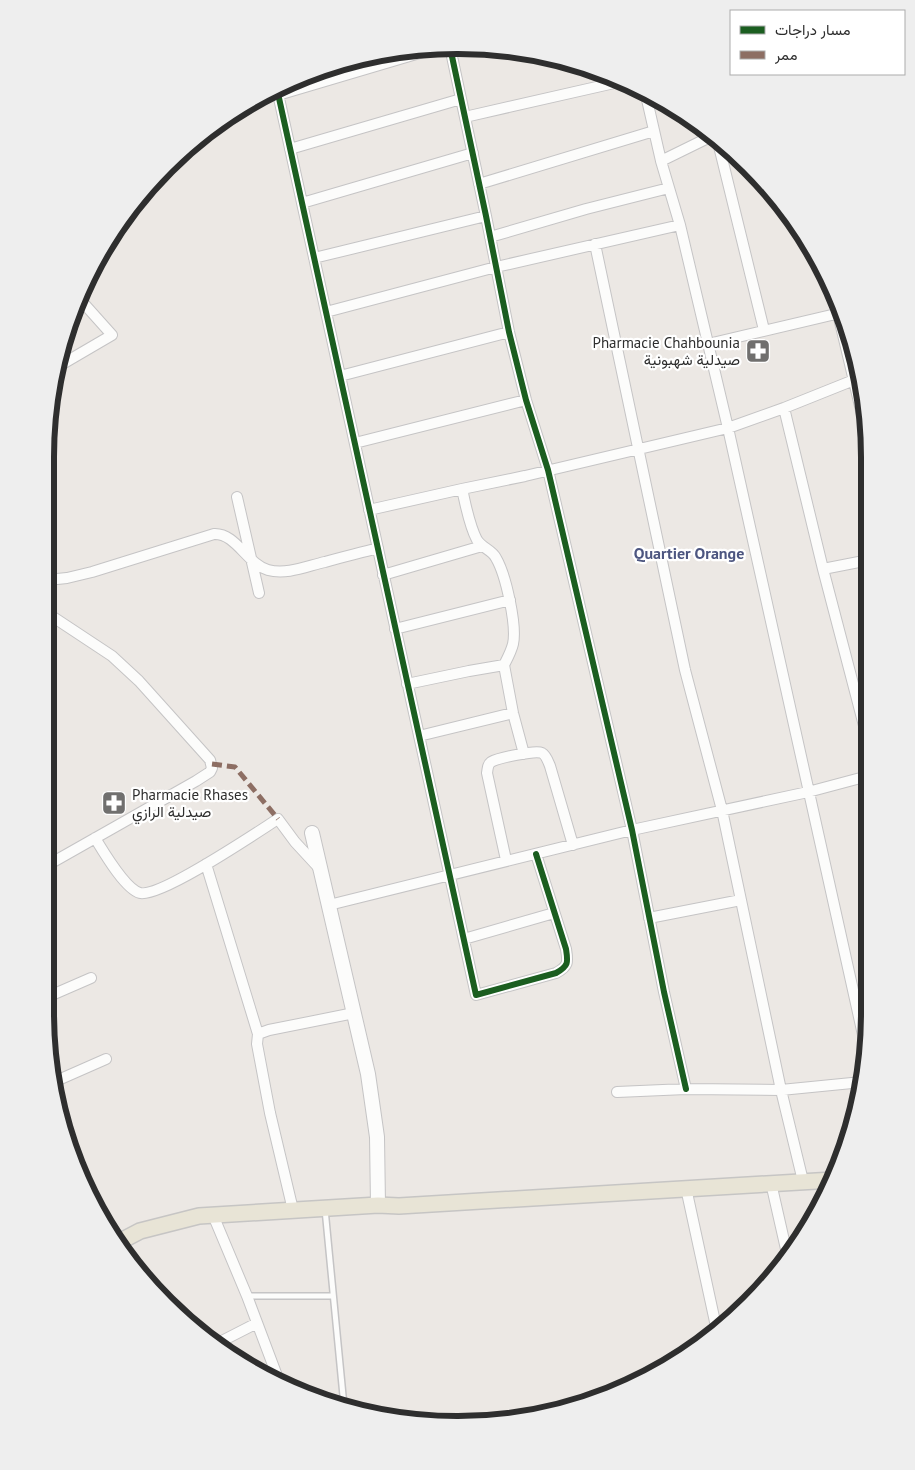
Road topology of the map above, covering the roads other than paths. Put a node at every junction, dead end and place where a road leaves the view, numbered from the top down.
1 (452, 54) edge
2 (401, 58) edge
3 (611, 84) edge
4 (298, 86) edge
5 (278, 96) edge
6 (461, 99) junction
7 (647, 101) edge
8 (465, 116) junction
9 (654, 131) junction
10 (707, 140) edge
11 (290, 149) junction
12 (718, 149) edge
13 (473, 153) junction
14 (662, 161) junction
15 (479, 184) junction
16 (669, 188) junction
17 (302, 203) junction
18 (486, 216) junction
19 (680, 225) junction
20 (490, 237) junction
21 (596, 244) junction
22 (314, 258) junction
23 (496, 267) junction
24 (84, 304) edge
25 (326, 312) junction
26 (835, 314) edge
27 (764, 330) junction
28 (509, 332) junction
29 (708, 344) junction
30 (66, 362) edge
31 (340, 376) junction
32 (854, 380) edge
33 (526, 400) junction
34 (784, 408) junction
35 (728, 428) junction
36 (355, 443) junction
37 (639, 449) junction
38 (548, 470) junction
39 (462, 489) junction
40 (237, 497) dead end
41 (369, 510) junction
42 (482, 546) junction
43 (378, 548) junction
44 (251, 559) junction
45 (861, 562) edge
46 (823, 569) junction
47 (384, 575) junction
48 (54, 579) edge
49 (259, 593) dead end
50 (510, 600) junction
51 (54, 618) edge
52 (395, 629) junction
53 (504, 666) junction
54 (408, 684) junction
55 (513, 713) junction
56 (861, 714) edge
57 (419, 736) junction
58 (524, 754) junction
59 (861, 778) edge
60 (808, 792) junction
61 (722, 810) junction
62 (632, 830) junction
63 (312, 833) dead end
64 (95, 838) junction
65 (573, 845) junction
66 (536, 854) junction
67 (506, 860) junction
68 (54, 861) edge
69 (206, 864) junction
70 (320, 869) junction
71 (450, 875) junction
72 (741, 900) junction
73 (329, 905) junction
74 (554, 913) junction
75 (650, 918) junction
76 (464, 940) junction
77 (91, 978) dead end
78 (54, 994) edge
79 (354, 1013) junction
80 (861, 1016) edge
81 (258, 1034) junction
82 (106, 1059) dead end
83 (60, 1079) edge
84 (855, 1083) edge
85 (686, 1089) junction
86 (781, 1090) junction
87 (617, 1092) dead end
88 (825, 1180) edge
89 (803, 1181) junction
90 (771, 1183) junction
91 (686, 1188) junction
92 (378, 1206) junction
93 (325, 1208) junction
94 (293, 1210) junction
95 (206, 1215) junction
96 (124, 1239) edge
97 (129, 1247) edge
98 (786, 1247) edge
99 (247, 1296) junction
100 (333, 1296) junction
101 (715, 1323) edge
102 (258, 1324) junction
103 (223, 1341) edge
104 (276, 1373) edge
105 (343, 1399) edge

1 - 6 street
2 - 4 street
3 - 8 street
5 - 11 street
6 - 8 street
6 - 11 street
7 - 9 street
8 - 13 street
9 - 14 street
9 - 15 street
10 - 14 street
11 - 17 street
12 - 27 street
13 - 15 street
13 - 17 street
14 - 16 street
15 - 18 street
16 - 19 street
16 - 20 street
17 - 22 street
18 - 20 street
18 - 22 street
19 - 21 street
19 - 29 street
20 - 23 street
21 - 23 street
21 - 37 street
22 - 25 street
23 - 25 street
23 - 28 street
24 - 30 street
25 - 31 street
26 - 27 street
27 - 29 street
28 - 31 street
28 - 33 street
29 - 35 street
31 - 36 street
32 - 34 street
33 - 36 street
33 - 38 street
34 - 35 street
34 - 46 street
35 - 37 street
35 - 60 street
36 - 41 street
37 - 38 street
37 - 61 street
38 - 39 street
38 - 62 street
39 - 41 street
39 - 42 street
40 - 44 street
41 - 43 street
42 - 47 street
42 - 50 street
43 - 44 street
43 - 47 street
44 - 48 street
44 - 49 street
45 - 46 street
46 - 56 street
47 - 52 street
50 - 52 street
50 - 53 street
51 - 64 street
52 - 54 street
53 - 54 street
53 - 55 street
54 - 57 street
55 - 57 street
55 - 58 street
57 - 71 street
58 - 65 street
58 - 67 street
59 - 60 street
60 - 61 street
60 - 80 street
61 - 62 street
61 - 72 street
62 - 65 street
62 - 75 street
63 - 70 street
64 - 68 street
64 - 69 street
65 - 66 street
66 - 67 street
66 - 74 street
67 - 71 street
69 - 70 street
69 - 81 street
70 - 73 street
71 - 73 street
71 - 76 street
72 - 75 street
72 - 86 street
73 - 79 street
74 - 76 street
74 - 76 street
75 - 85 street
77 - 78 street
79 - 81 street
79 - 92 street
81 - 94 street
82 - 83 street
84 - 86 street
85 - 86 street
85 - 87 street
86 - 89 street
88 - 89 main road
89 - 90 main road
90 - 91 main road
90 - 98 street
91 - 92 main road
91 - 101 street
92 - 93 main road
93 - 94 main road
93 - 100 lane
94 - 95 main road
95 - 96 main road
95 - 97 main road
95 - 99 street
99 - 100 lane
99 - 102 street
100 - 105 lane
102 - 103 street
102 - 104 street

